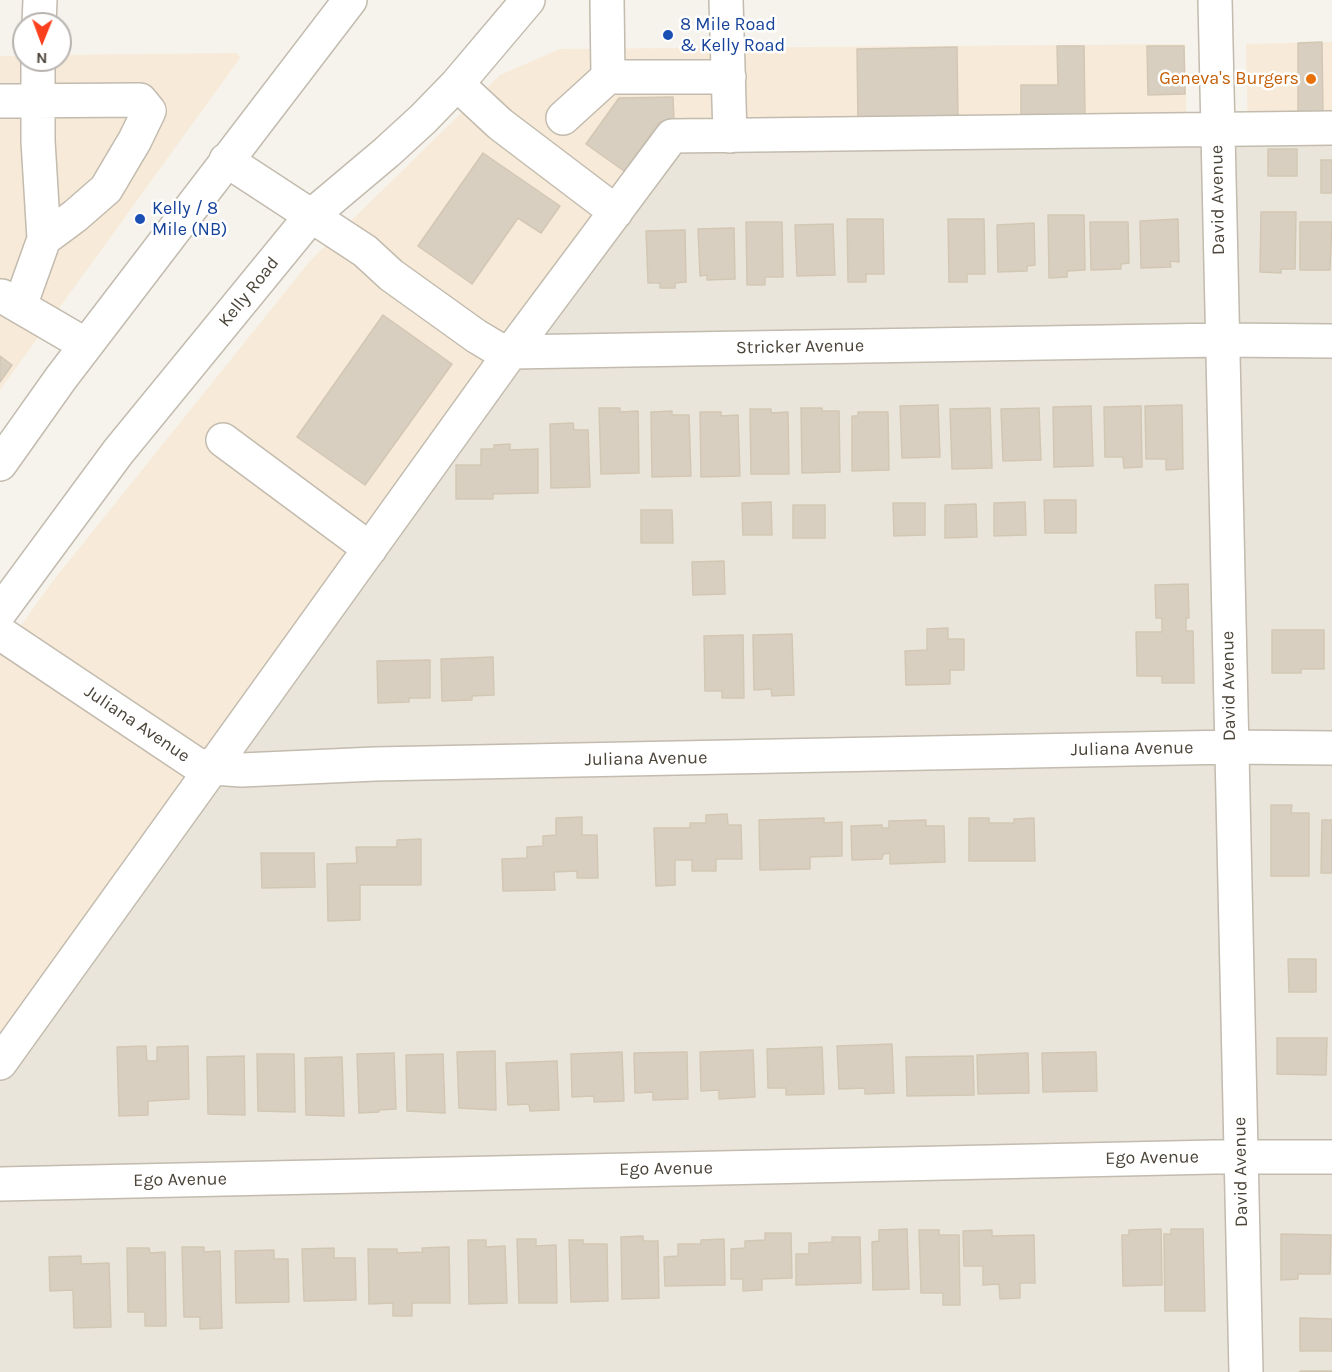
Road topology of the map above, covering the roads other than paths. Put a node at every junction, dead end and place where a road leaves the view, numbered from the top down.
1 (350, 0) edge
2 (528, 0) edge
3 (607, 0) edge
4 (726, 0) edge
5 (1215, 0) edge
6 (38, 72) edge
7 (608, 77) junction
8 (729, 78) junction
9 (457, 84) junction
10 (38, 100) junction
11 (0, 101) edge
12 (563, 118) dead end
13 (1332, 128) edge
14 (1216, 129) junction
15 (730, 136) junction
16 (226, 160) junction
17 (616, 212) junction
18 (310, 216) junction
19 (44, 240) junction
20 (10, 301) edge
21 (1221, 340) junction
22 (1332, 341) edge
23 (86, 345) junction
24 (511, 352) junction
25 (223, 440) dead end
26 (0, 464) edge
27 (370, 549) junction
28 (0, 612) edge
29 (0, 633) edge
30 (1231, 747) junction
31 (1332, 748) edge
32 (213, 768) junction
33 (0, 1063) edge
34 (1241, 1156) junction
35 (1332, 1157) edge
36 (0, 1184) edge
37 (1246, 1372) edge

1 - 16 street
2 - 9 street, Kelly Road
3 - 7 street
4 - 8 street
5 - 14 street, David Avenue
6 - 10 street
7 - 8 street
7 - 12 street
8 - 15 street
9 - 17 street
9 - 18 street, Kelly Road
10 - 11 street
10 - 19 street
10 - 19 street
13 - 14 street
14 - 15 street
14 - 21 street, David Avenue
15 - 17 street
16 - 18 street, Stricker Avenue
16 - 23 street
17 - 24 street
18 - 24 street, Stricker Avenue
18 - 28 street, Kelly Road
19 - 20 street
20 - 23 street
21 - 22 street, Stricker Avenue
21 - 24 street, Stricker Avenue
21 - 30 street, David Avenue
23 - 26 street
24 - 27 street
25 - 27 street
27 - 32 street
29 - 32 street, Juliana Avenue
30 - 31 street, Juliana Avenue
30 - 32 street, Juliana Avenue
30 - 34 street, David Avenue
32 - 33 street
34 - 35 street, Ego Avenue
34 - 36 street, Ego Avenue
34 - 37 street, David Avenue

